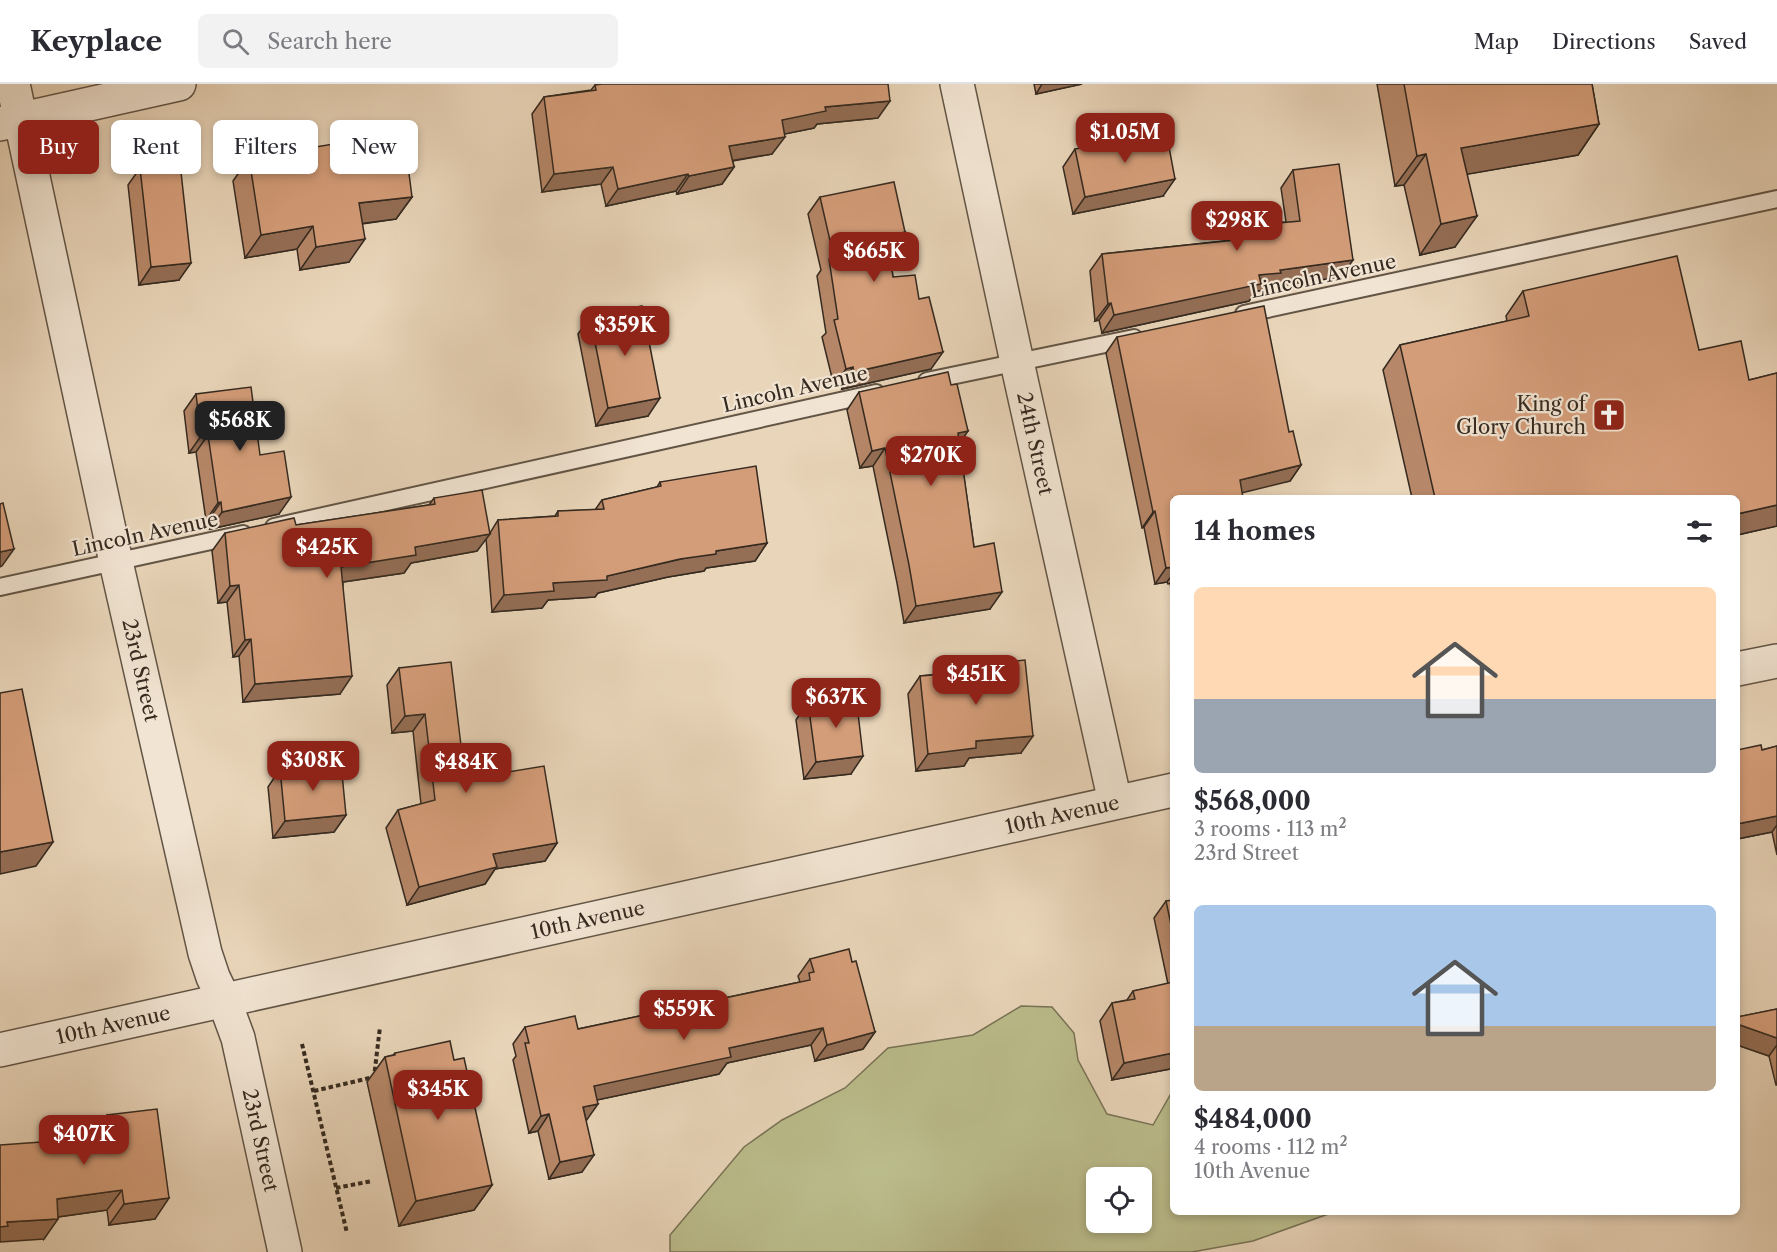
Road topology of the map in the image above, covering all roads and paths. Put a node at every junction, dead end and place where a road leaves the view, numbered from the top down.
1 (13, 84) edge
2 (179, 84) edge
3 (957, 84) edge
4 (10, 122) edge
5 (1777, 199) edge
6 (1228, 318) edge
7 (1146, 335) edge
8 (1017, 362) junction
9 (914, 384) edge
10 (891, 389) edge
11 (116, 562) junction
12 (0, 587) edge
13 (1777, 661) edge
14 (1740, 668) edge
15 (1170, 791) edge
16 (1115, 802) junction
17 (224, 1000) junction
18 (380, 1027) dead end
19 (302, 1044) dead end
20 (0, 1050) edge
21 (314, 1091) junction
22 (372, 1181) dead end
23 (336, 1188) junction
24 (347, 1233) dead end
25 (285, 1252) edge

1 - 4 street, 23rd Street
2 - 4 street
3 - 8 street, 24th Street
4 - 11 street, 23rd Street
5 - 6 lane, Lincoln Avenue
7 - 8 lane
8 - 9 lane
8 - 16 street, 24th Street
10 - 11 lane, Lincoln Avenue
11 - 12 lane, Lincoln Avenue
11 - 17 street, 23rd Street
13 - 14 street
15 - 16 street, 10th Avenue
16 - 17 street, 10th Avenue
17 - 20 street, 10th Avenue
17 - 25 street, 23rd Street
18 - 21 path
19 - 21 path
21 - 23 path
22 - 23 path
23 - 24 path

